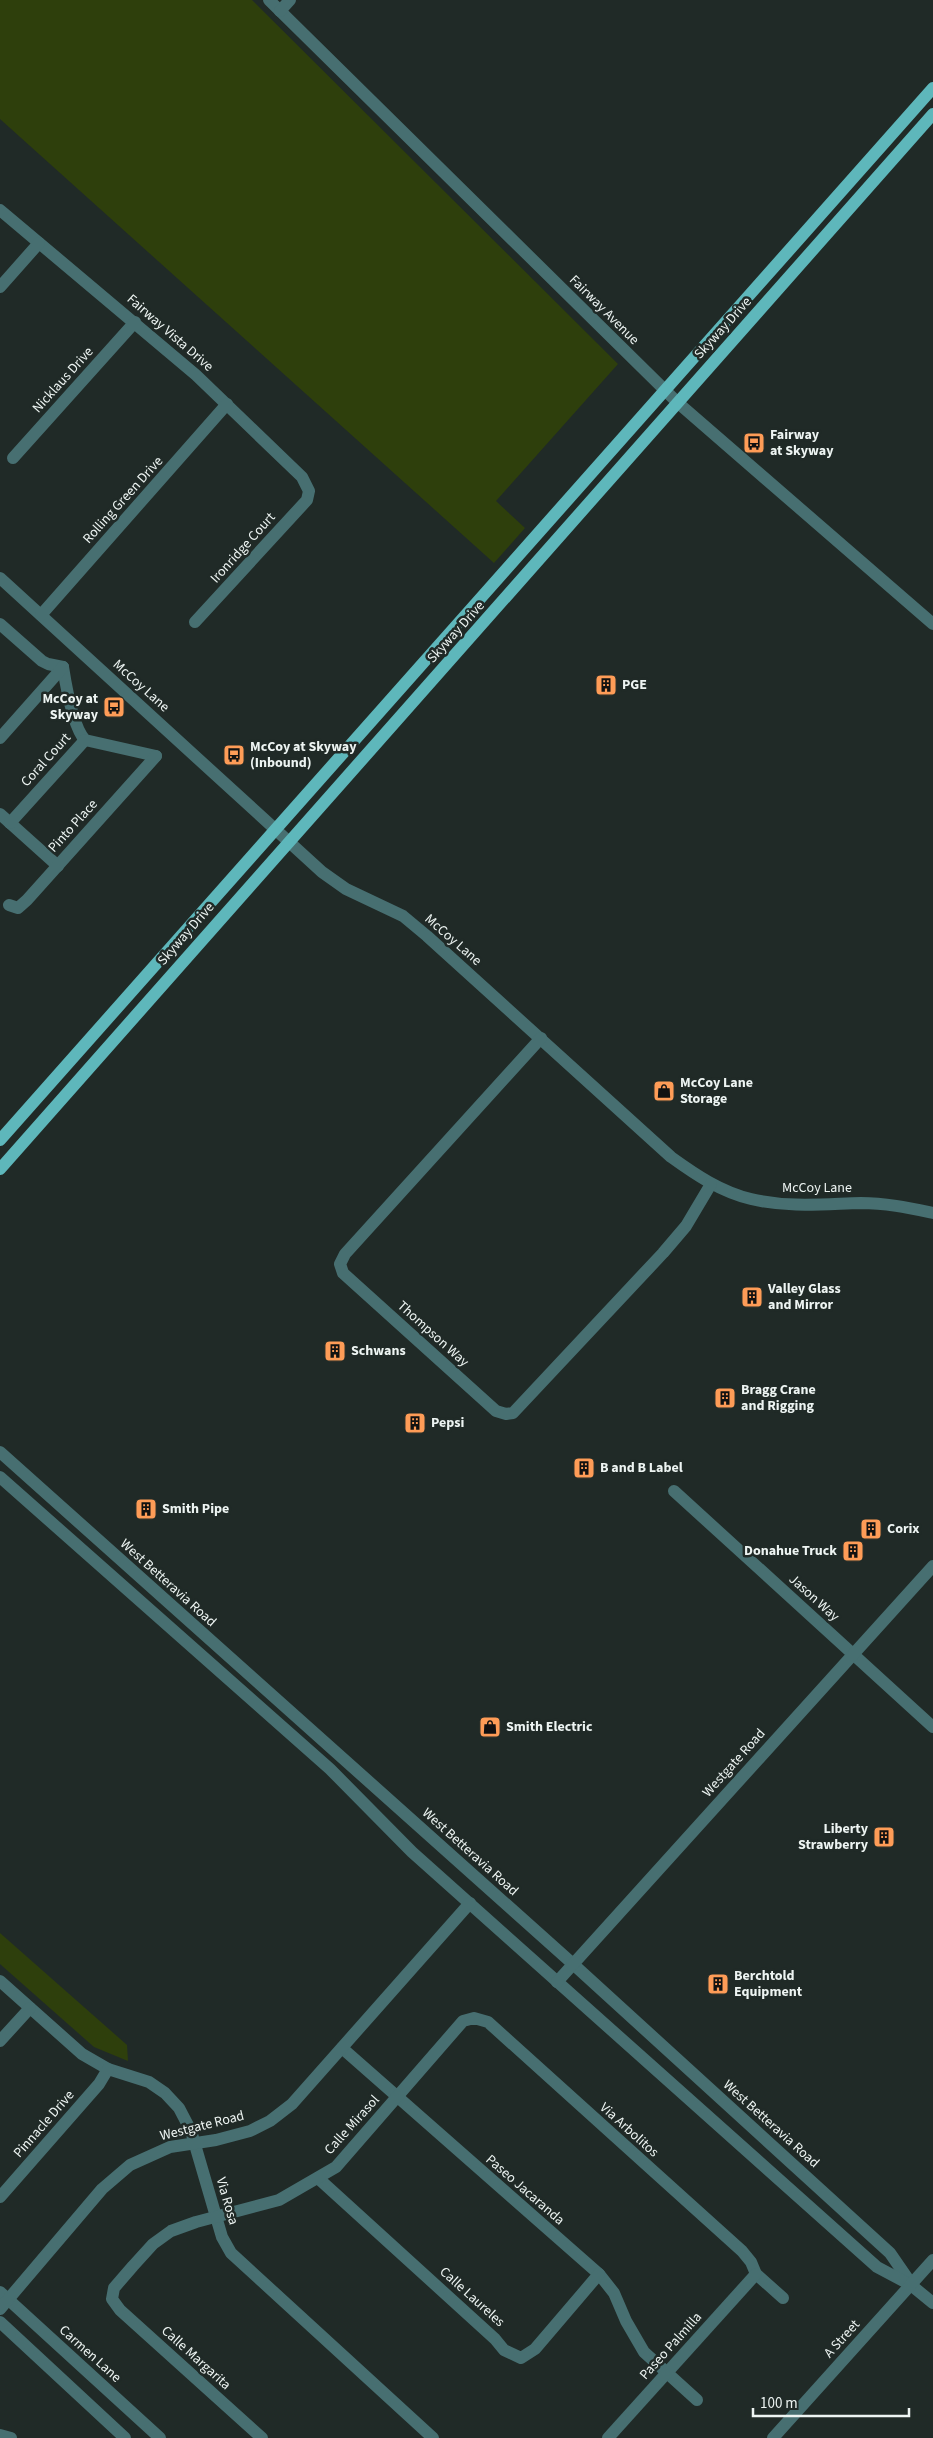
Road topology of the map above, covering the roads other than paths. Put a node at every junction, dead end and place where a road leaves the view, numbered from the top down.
1 (269, 0) edge
2 (290, 0) edge
3 (280, 11) junction
4 (933, 88) edge
5 (933, 114) edge
6 (0, 210) edge
7 (39, 243) junction
8 (0, 287) edge
9 (135, 322) junction
10 (665, 390) junction
11 (677, 402) junction
12 (227, 404) junction
13 (13, 458) dead end
14 (309, 491) joint
15 (0, 578) edge
16 (41, 615) junction
17 (195, 622) dead end
18 (933, 624) edge
19 (2, 630) edge
20 (63, 667) junction
21 (0, 738) edge
22 (85, 740) junction
23 (0, 814) edge
24 (10, 823) junction
25 (275, 829) junction
26 (288, 842) junction
27 (58, 866) junction
28 (9, 905) dead end
29 (541, 1038) junction
30 (0, 1140) edge
31 (0, 1168) edge
32 (711, 1184) junction
33 (933, 1213) edge
34 (0, 1452) edge
35 (0, 1477) edge
36 (674, 1491) dead end
37 (933, 1566) edge
38 (853, 1654) junction
39 (933, 1727) edge
40 (470, 1903) junction
41 (573, 1964) junction
42 (0, 1981) edge
43 (557, 1982) junction
44 (30, 2008) junction
45 (474, 2018) joint
46 (0, 2041) edge
47 (342, 2048) junction
48 (108, 2069) junction
49 (397, 2098) junction
50 (195, 2143) junction
51 (319, 2179) junction
52 (0, 2197) edge
53 (216, 2218) junction
54 (933, 2260) edge
55 (599, 2274) junction
56 (756, 2274) junction
57 (911, 2284) junction
58 (4, 2296) edge
59 (783, 2298) dead end
60 (112, 2300) joint
61 (933, 2303) edge
62 (0, 2309) edge
63 (0, 2322) edge
64 (666, 2373) junction
65 (697, 2400) dead end
66 (125, 2438) edge
67 (160, 2438) edge
68 (262, 2438) edge
69 (433, 2438) edge
70 (608, 2438) edge
71 (773, 2438) edge

1 - 3 street, Fairway Avenue
2 - 3 street
3 - 10 street, Fairway Avenue
4 - 10 main road, Skyway Drive
5 - 11 main road, Skyway Drive
6 - 7 street, Fairway Vista Drive
7 - 8 street
7 - 9 street, Fairway Vista Drive
9 - 12 street, Fairway Vista Drive
9 - 13 street, Nicklaus Drive
10 - 11 street, Fairway Avenue
10 - 25 main road, Skyway Drive
11 - 18 street, Fairway Avenue
11 - 26 main road, Skyway Drive
12 - 14 street, Fairway Vista Drive
12 - 16 street, Rolling Green Drive
14 - 17 street, Ironridge Court
15 - 16 street, McCoy Lane
16 - 25 street, McCoy Lane
19 - 20 street
20 - 21 street
20 - 22 street
22 - 24 street, Coral Court
22 - 27 street, Pinto Place
23 - 24 street
24 - 27 street
25 - 26 street, McCoy Lane
25 - 30 main road, Skyway Drive
26 - 29 street, McCoy Lane
26 - 31 main road, Skyway Drive
27 - 28 street, Pinto Place
29 - 32 street, McCoy Lane
29 - 32 street, Thompson Way
32 - 33 street, McCoy Lane
34 - 41 street, West Betteravia Road
35 - 40 street, West Betteravia Road
36 - 38 street, Jason Way
37 - 38 street, Westgate Road
38 - 39 street, Jason Way
38 - 41 street, Westgate Road
40 - 43 street, West Betteravia Road
40 - 47 street, Westgate Road
41 - 43 street, Westgate Road
41 - 57 street, West Betteravia Road
42 - 44 street, Via Rosa
43 - 57 street, West Betteravia Road
44 - 46 street
44 - 48 street, Via Rosa
45 - 49 street, Calle Mirasol
45 - 56 street, Via Arbolitos
47 - 49 street, Paseo Jacaranda
47 - 50 street, Westgate Road
48 - 50 street, Via Rosa
48 - 52 street, Pinnacle Drive
49 - 51 street, Calle Mirasol
49 - 55 street, Paseo Jacaranda
50 - 53 street, Via Rosa
50 - 58 street, Westgate Road
51 - 53 street, Calle Mirasol
51 - 55 street, Calle Laureles
53 - 60 street, Calle Mirasol
53 - 69 street, Via Rosa
54 - 57 street, A Street
55 - 64 street, Paseo Jacaranda
56 - 59 street, Via Arbolitos
56 - 64 street, Paseo Palmilla
57 - 61 street, West Betteravia Road
57 - 71 street, A Street
58 - 62 street, Westgate Road
58 - 67 street, Carmen Lane
60 - 68 street, Calle Margarita
63 - 66 street
64 - 65 street, Paseo Jacaranda
64 - 70 street, Paseo Palmilla

